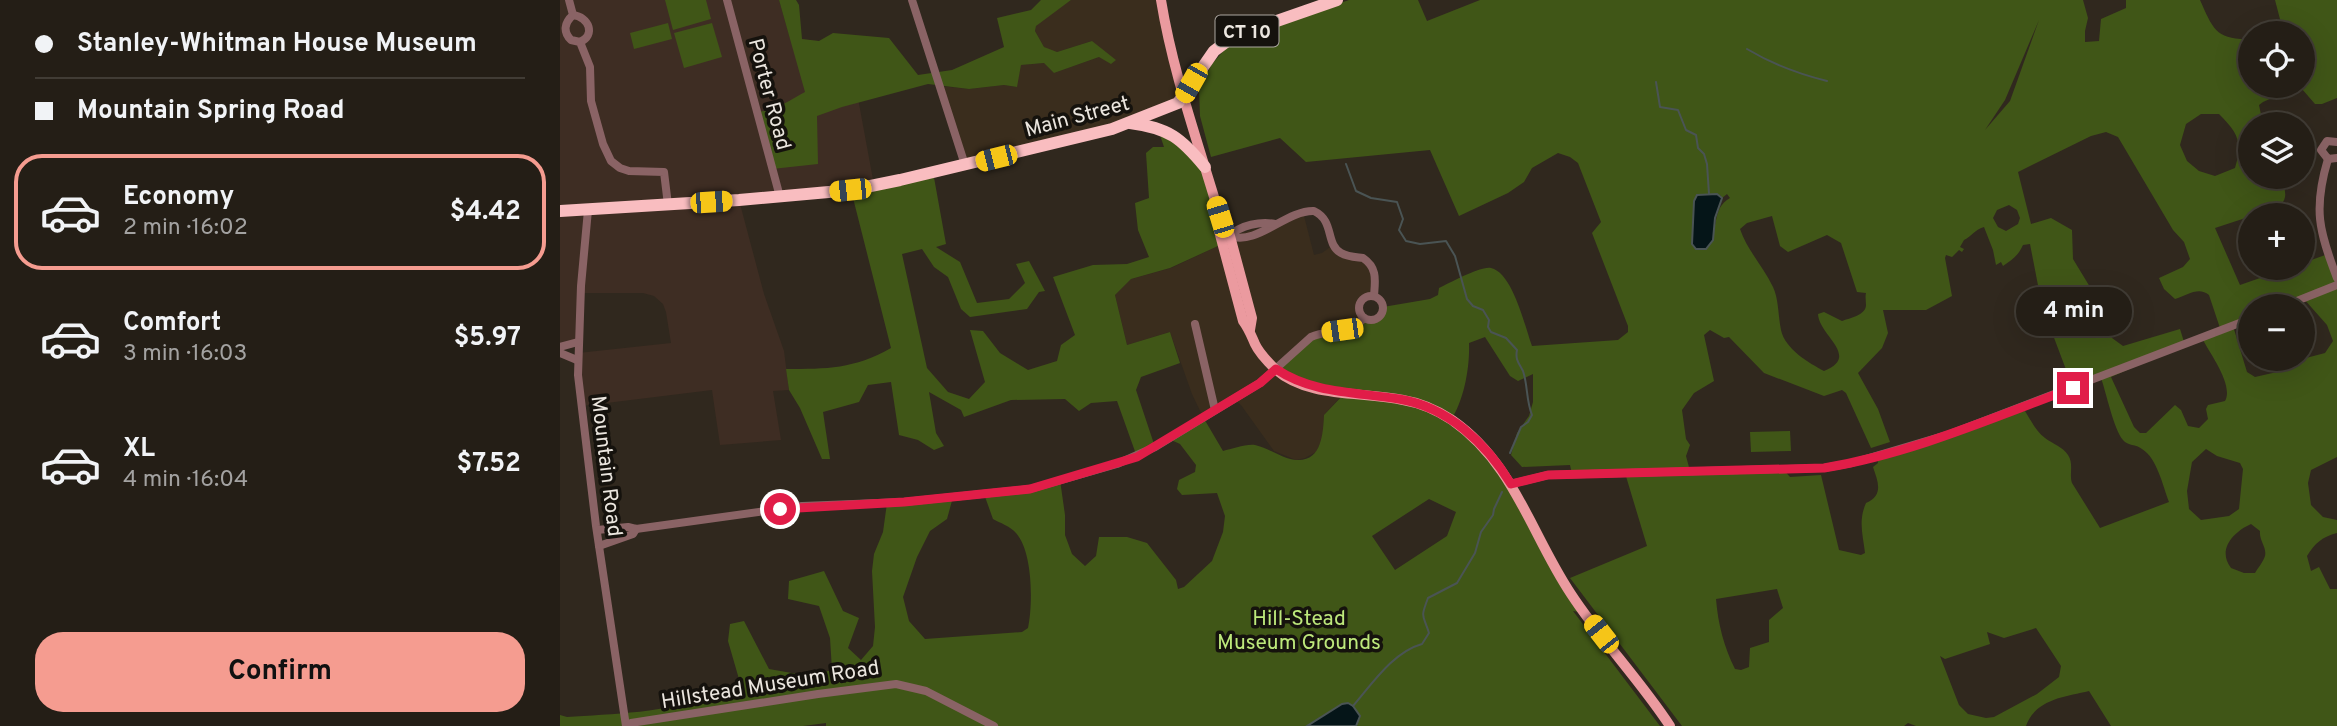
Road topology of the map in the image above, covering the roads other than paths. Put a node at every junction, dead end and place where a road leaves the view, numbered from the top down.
1 (569, 0) edge
2 (727, 0) edge
3 (912, 0) edge
4 (1161, 0) edge
5 (1337, 0) edge
6 (573, 15) junction
7 (580, 43) junction
8 (1184, 97) junction
9 (1130, 123) junction
10 (2337, 142) edge
11 (2332, 159) edge
12 (965, 165) junction
13 (1205, 167) junction
14 (780, 197) junction
15 (668, 205) junction
16 (588, 210) junction
17 (560, 211) edge
18 (1220, 217) junction
19 (1230, 236) junction
20 (2337, 278) edge
21 (2337, 285) edge
22 (2314, 294) edge
23 (1374, 296) junction
24 (1364, 318) junction
25 (1195, 324) dead end
26 (2238, 324) edge
27 (1250, 330) junction
28 (578, 342) junction
29 (560, 347) edge
30 (560, 353) edge
31 (577, 360) junction
32 (1276, 369) junction
33 (1216, 410) junction
34 (1511, 484) junction
35 (636, 529) junction
36 (597, 530) junction
37 (599, 546) junction
38 (627, 726) edge
39 (994, 726) edge
40 (1670, 726) edge

1 - 6 street
2 - 14 street, Porter Road
3 - 12 street
4 - 8 main road
5 - 8 highway, CT 10
6 - 7 street
6 - 7 street
7 - 15 street
8 - 9 highway, Main Street
8 - 13 main road
9 - 12 highway, Main Street
9 - 13 highway
10 - 11 street
11 - 20 street
12 - 14 highway, Main Street
13 - 18 main road
14 - 15 highway, Main Street
15 - 16 highway, Main Street
16 - 17 highway, Main Street
16 - 28 street, Mountain Road
18 - 19 main road
18 - 27 main road
19 - 23 street
19 - 27 main road
21 - 22 street
23 - 24 street
23 - 24 street
24 - 32 street
25 - 33 street
26 - 34 street
27 - 32 main road
28 - 29 street
28 - 31 street, Mountain Road
30 - 31 street
31 - 36 street, Mountain Road
32 - 33 street
32 - 34 main road
33 - 35 street
34 - 40 main road
35 - 36 street
35 - 37 street
36 - 37 street, Mountain Road
37 - 38 street, Mountain Road
38 - 39 street, Hillstead Museum Road

